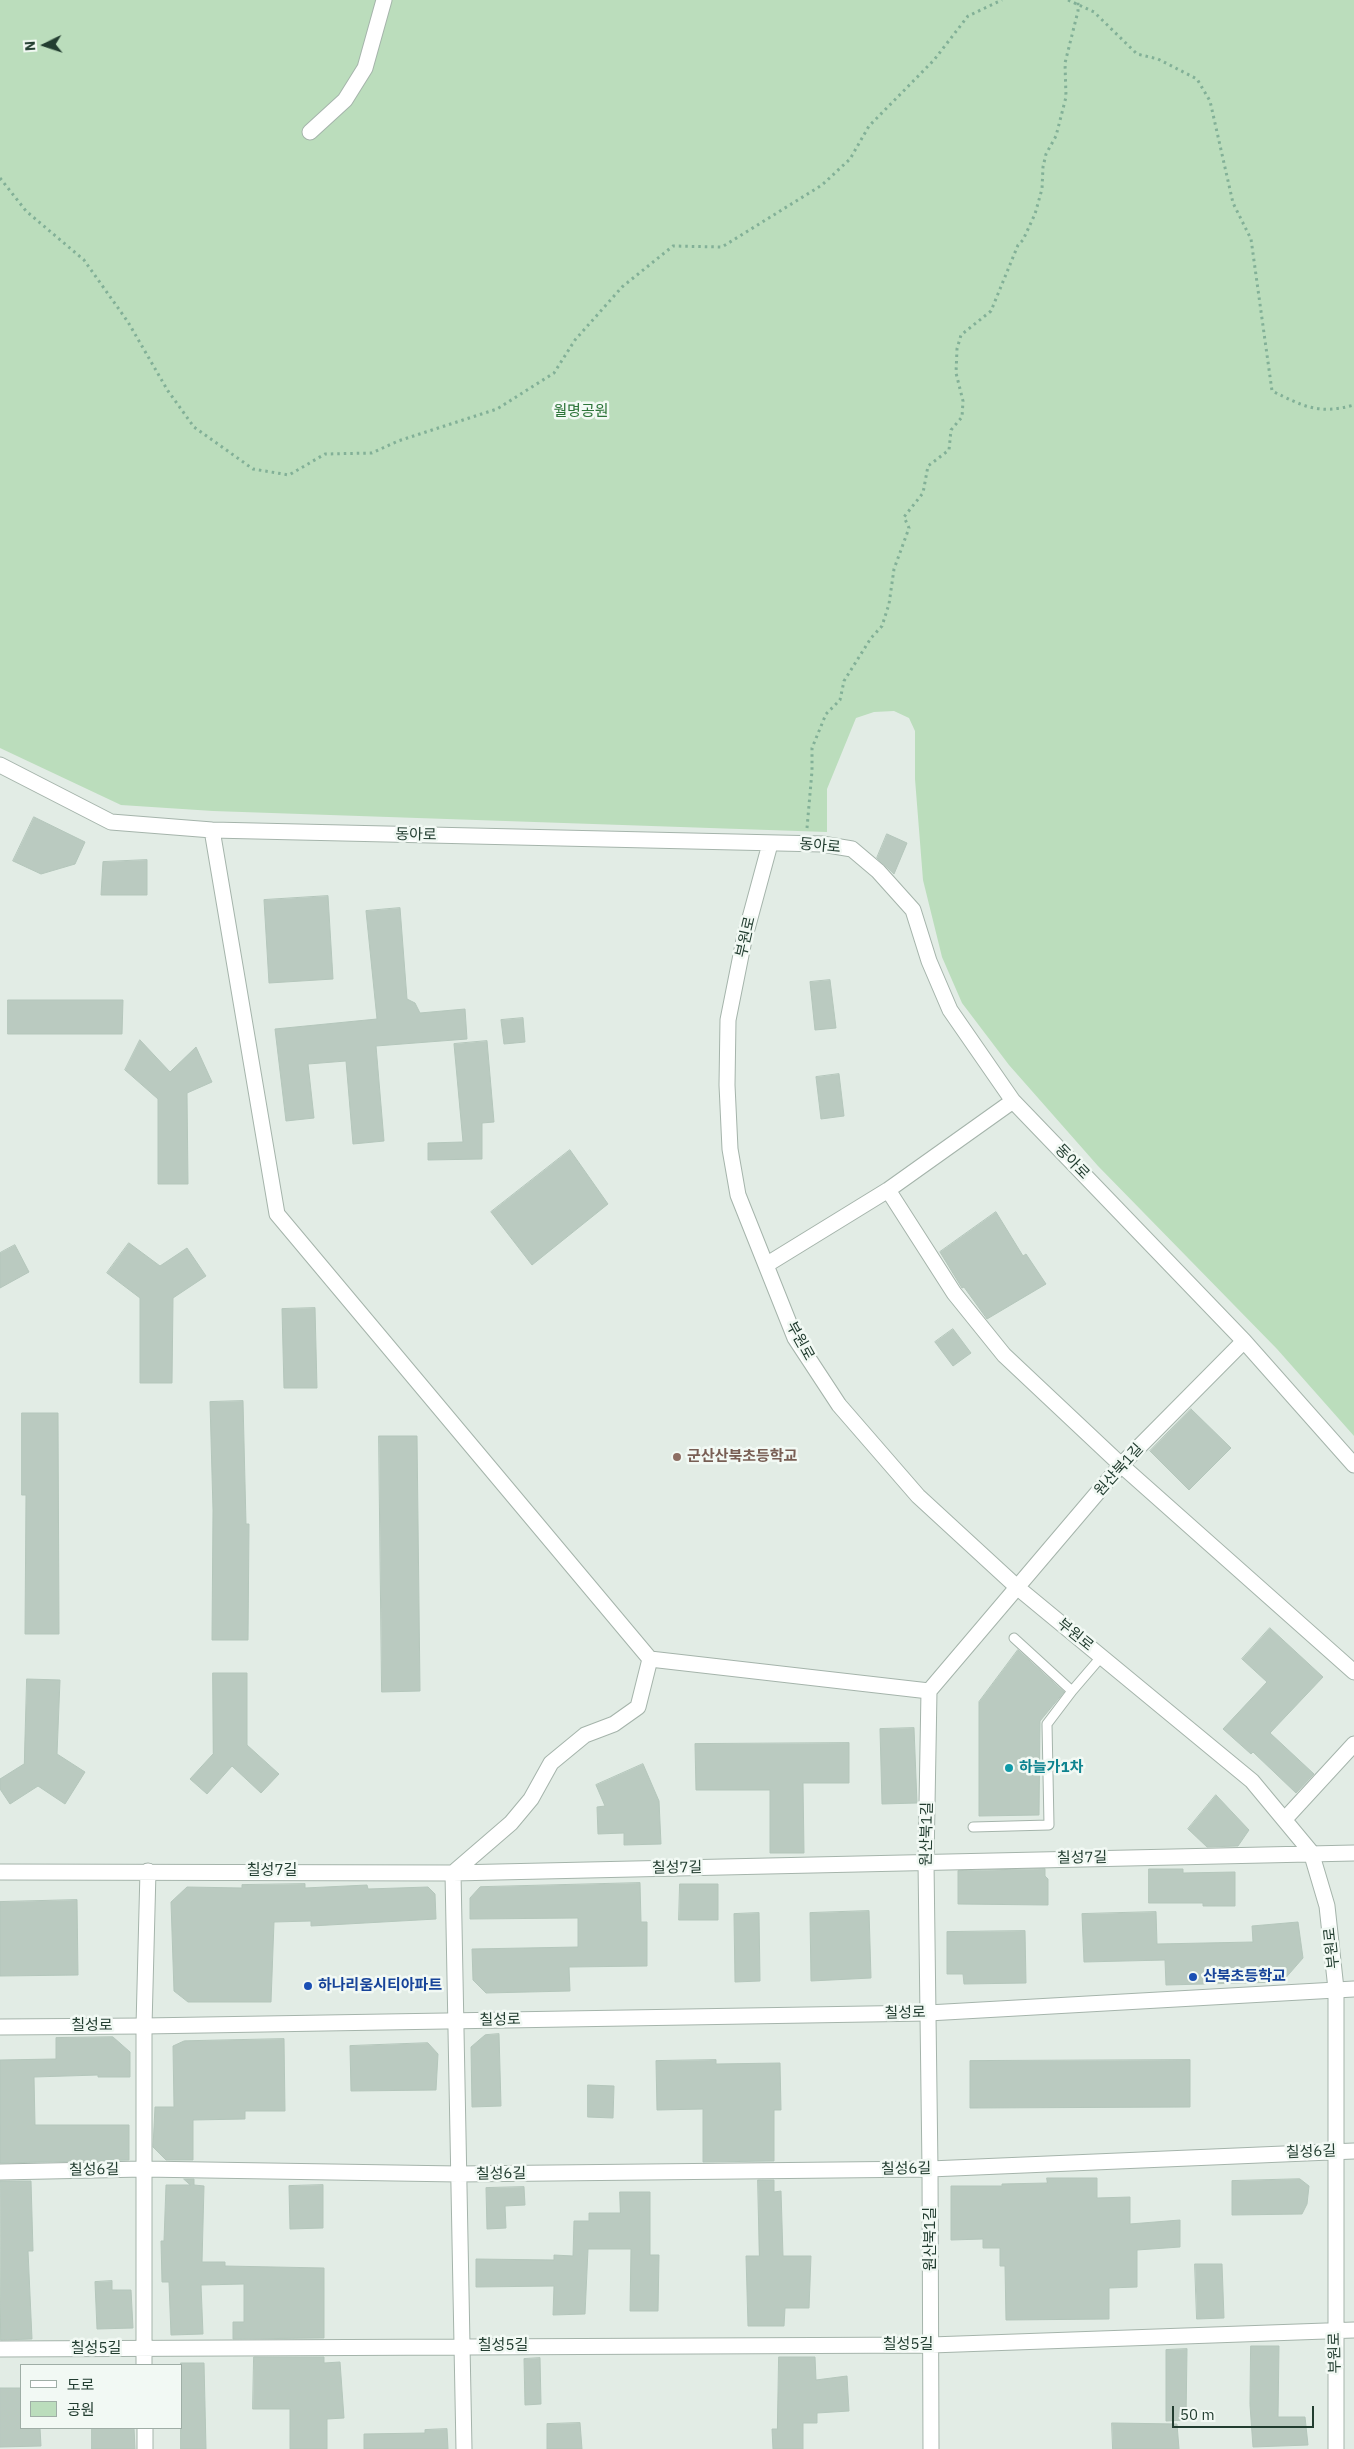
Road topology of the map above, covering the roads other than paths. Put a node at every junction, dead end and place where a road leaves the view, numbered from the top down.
1 (384, 0) edge
2 (310, 132) dead end
3 (0, 765) edge
4 (212, 830) junction
5 (770, 844) junction
6 (1013, 1101) junction
7 (888, 1190) junction
8 (766, 1265) junction
9 (1244, 1341) junction
10 (1121, 1465) junction
11 (1354, 1465) edge
12 (1018, 1588) junction
13 (1014, 1638) dead end
14 (1102, 1656) junction
15 (650, 1659) junction
16 (1354, 1672) edge
17 (929, 1691) junction
18 (1072, 1691) junction
19 (1354, 1744) edge
20 (1285, 1820) junction
21 (973, 1827) dead end
22 (1311, 1852) junction
23 (1354, 1853) edge
24 (926, 1862) junction
25 (148, 1871) junction
26 (0, 1872) edge
27 (453, 1873) junction
28 (1336, 1989) junction
29 (1354, 1989) edge
30 (928, 2013) junction
31 (454, 2021) junction
32 (144, 2026) junction
33 (0, 2027) edge
34 (1335, 2151) junction
35 (1354, 2151) edge
36 (143, 2169) junction
37 (930, 2169) junction
38 (0, 2172) edge
39 (458, 2174) junction
40 (460, 2244) joint
41 (1335, 2330) junction
42 (1354, 2330) edge
43 (931, 2345) junction
44 (461, 2346) junction
45 (0, 2349) edge
46 (144, 2349) junction
47 (144, 2364) edge
48 (145, 2429) edge
49 (145, 2449) edge
50 (464, 2449) edge
51 (931, 2449) edge
52 (1336, 2449) edge

1 - 2 street
3 - 4 street, 동아로
4 - 5 street, 동아로
4 - 15 street
5 - 6 street, 동아로
5 - 8 street, 부원로
6 - 7 street
6 - 9 street, 동아로
7 - 8 street
7 - 10 street
8 - 12 street, 부원로
9 - 10 street, 원산북1길
9 - 11 street, 동아로
10 - 12 street, 원산북1길
10 - 16 street
12 - 14 street, 부원로
12 - 17 street, 원산북1길
13 - 18 lane
14 - 18 lane
14 - 20 street, 부원로
15 - 17 street
15 - 27 street
17 - 24 street, 원산북1길
18 - 21 lane
19 - 20 street
20 - 22 street, 부원로
22 - 23 street, 칠성7길
22 - 24 street, 칠성7길
22 - 28 street, 부원로
24 - 27 street, 칠성7길
24 - 30 street, 원산북1길
25 - 26 street, 칠성7길
25 - 27 street, 칠성7길
25 - 32 street
27 - 31 street
28 - 29 street, 칠성로
28 - 30 street, 칠성로
28 - 34 street, 부원로
30 - 31 street, 칠성로
30 - 37 street, 원산북1길
31 - 32 street, 칠성로
31 - 39 street, 칠성6길
32 - 33 street, 칠성로
32 - 36 street
34 - 35 street, 칠성6길
34 - 37 street, 칠성6길
34 - 41 street, 부원로
36 - 38 street, 칠성6길
36 - 39 street, 칠성6길
36 - 46 street
37 - 39 street, 칠성6길
37 - 43 street, 원산북1길
39 - 40 street, 칠성6길
40 - 44 street, 칠성5길
41 - 42 street, 칠성5길
41 - 43 street, 칠성5길
41 - 52 street, 부원로
43 - 44 street, 칠성5길
43 - 51 street, 원산북1길
44 - 46 street, 칠성5길
44 - 50 street, 칠성5길
45 - 46 street, 칠성5길
46 - 47 street
48 - 49 street

